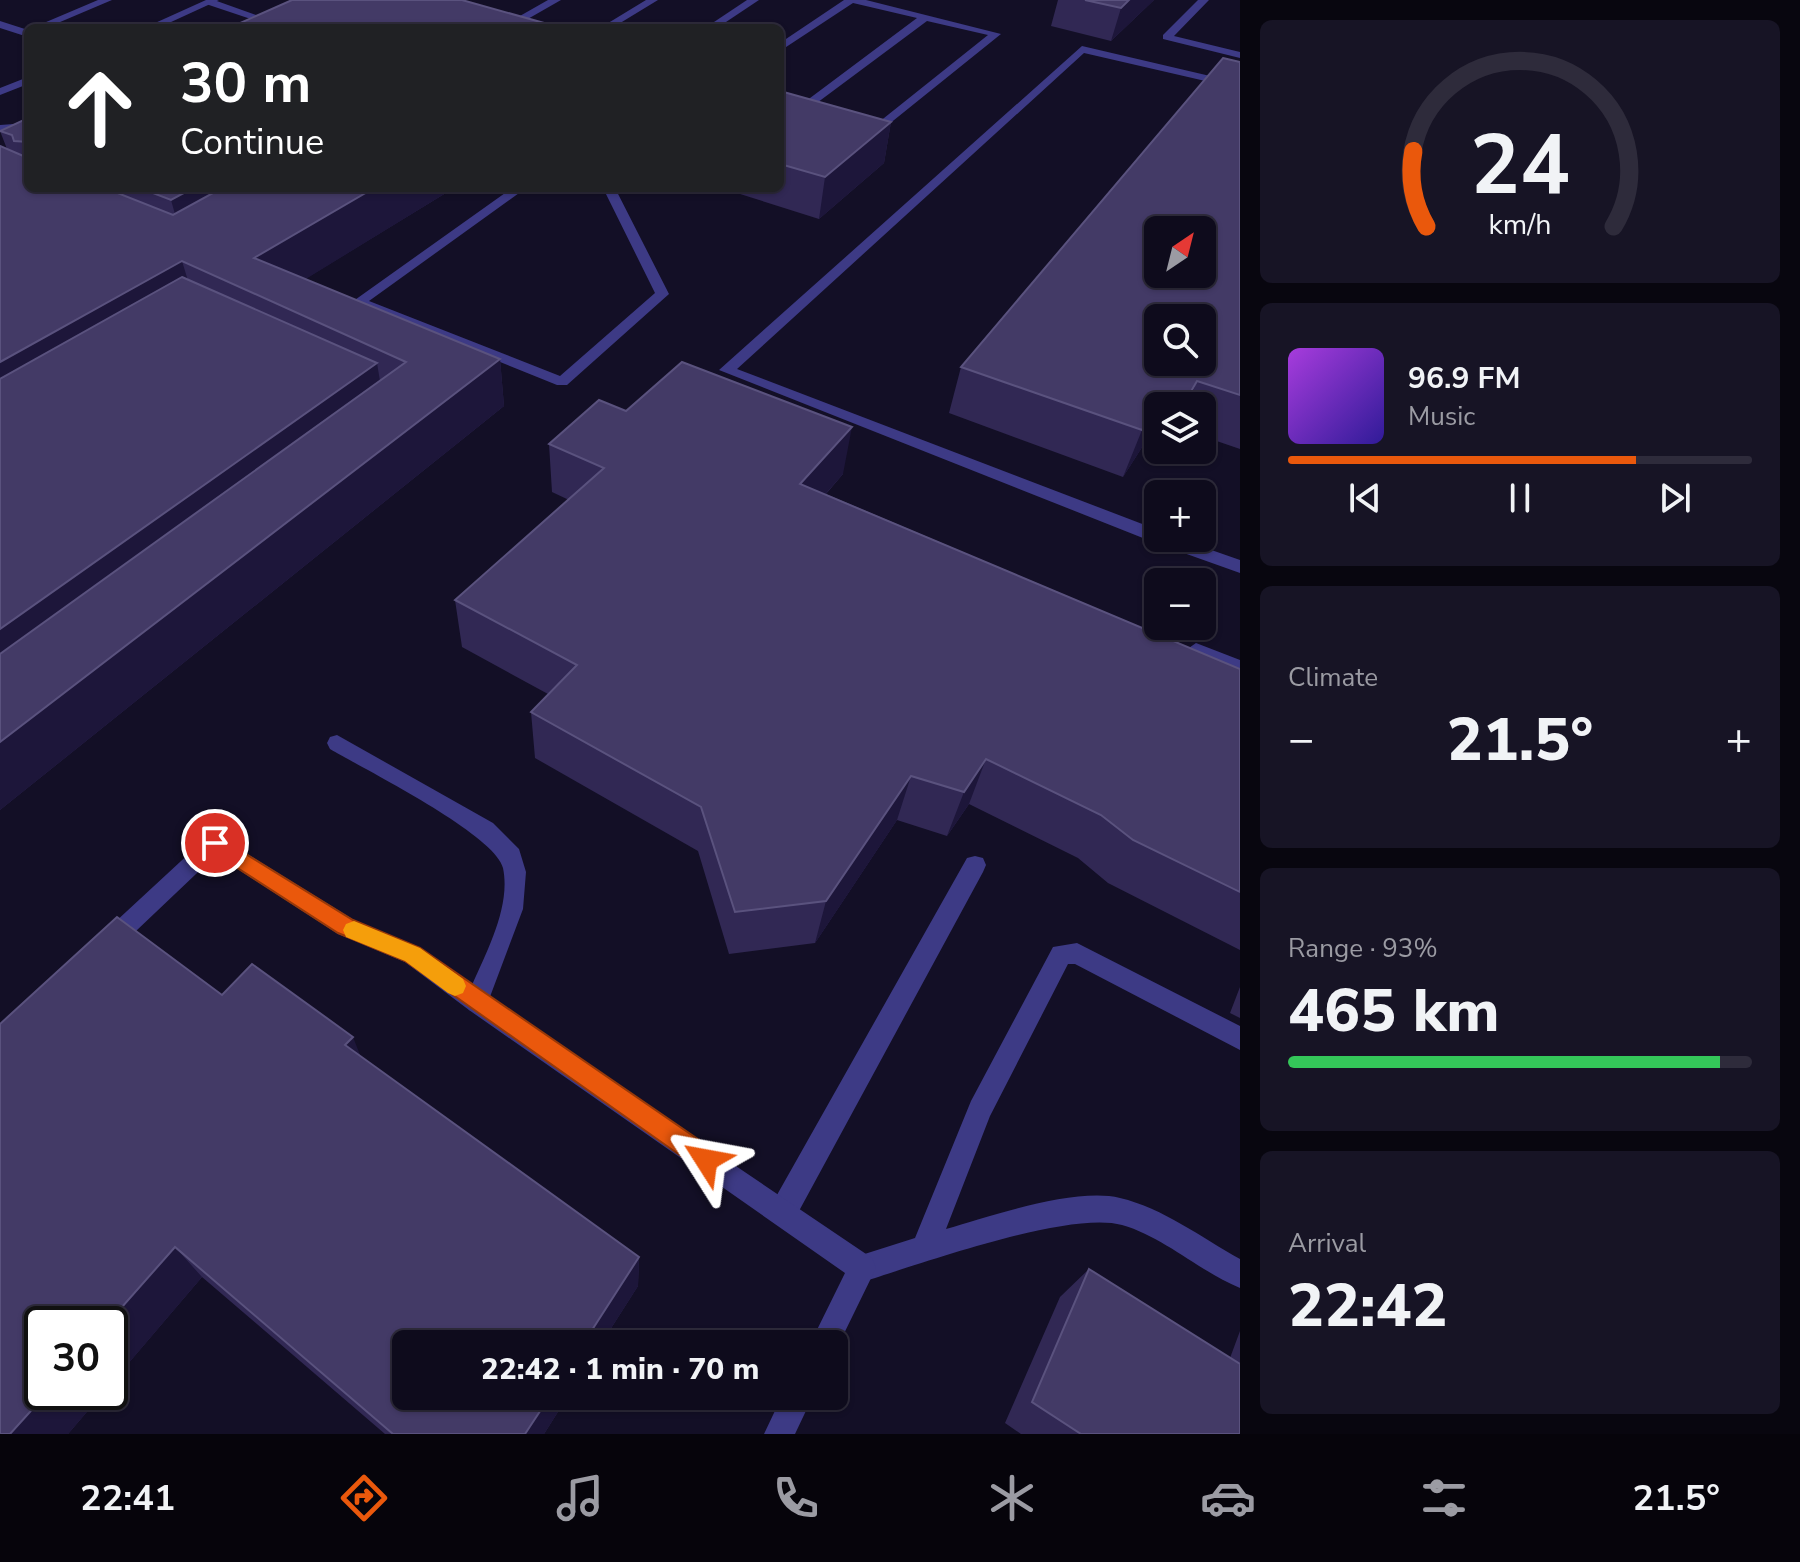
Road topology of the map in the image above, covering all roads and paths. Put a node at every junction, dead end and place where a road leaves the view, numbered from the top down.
1 (107, 0) edge
2 (556, 0) edge
3 (653, 0) edge
4 (754, 0) edge
5 (852, 0) edge
6 (1204, 0) edge
7 (212, 1) edge
8 (925, 17) junction
9 (274, 22) junction
10 (0, 24) edge
11 (47, 24) edge
12 (158, 24) edge
13 (270, 24) edge
14 (279, 24) edge
15 (511, 24) edge
16 (612, 24) edge
17 (716, 24) edge
18 (24, 32) edge
19 (784, 45) edge
20 (1240, 55) edge
21 (24, 82) edge
22 (1240, 86) edge
23 (0, 92) edge
24 (784, 113) edge
25 (793, 116) junction
26 (807, 120) edge
27 (24, 127) edge
28 (1, 129) edge
29 (852, 133) edge
30 (514, 192) edge
31 (611, 192) edge
32 (1144, 532) edge
33 (1198, 552) edge
34 (1240, 567) edge
35 (1183, 645) edge
36 (1240, 668) edge
37 (337, 743) dead end
38 (975, 865) dead end
39 (88, 962) edge
40 (477, 1002) junction
41 (1240, 1039) edge
42 (783, 1212) junction
43 (924, 1250) junction
44 (862, 1268) junction
45 (1240, 1274) edge
46 (831, 1330) edge
47 (791, 1410) edge
48 (779, 1434) edge

1 - 11 street
2 - 15 street
3 - 16 street
4 - 17 street
5 - 8 street
5 - 19 street
6 - 20 street
7 - 9 street
7 - 12 street
8 - 25 street
8 - 29 street
9 - 13 street
9 - 14 street
10 - 18 street
21 - 23 street
22 - 32 street
24 - 25 street
25 - 26 street
27 - 28 street
30 - 31 street
33 - 34 street
35 - 36 street
37 - 40 street
38 - 42 street
39 - 40 street
40 - 42 street
41 - 43 street
42 - 44 street
43 - 44 street
43 - 45 street
44 - 46 street
47 - 48 street

